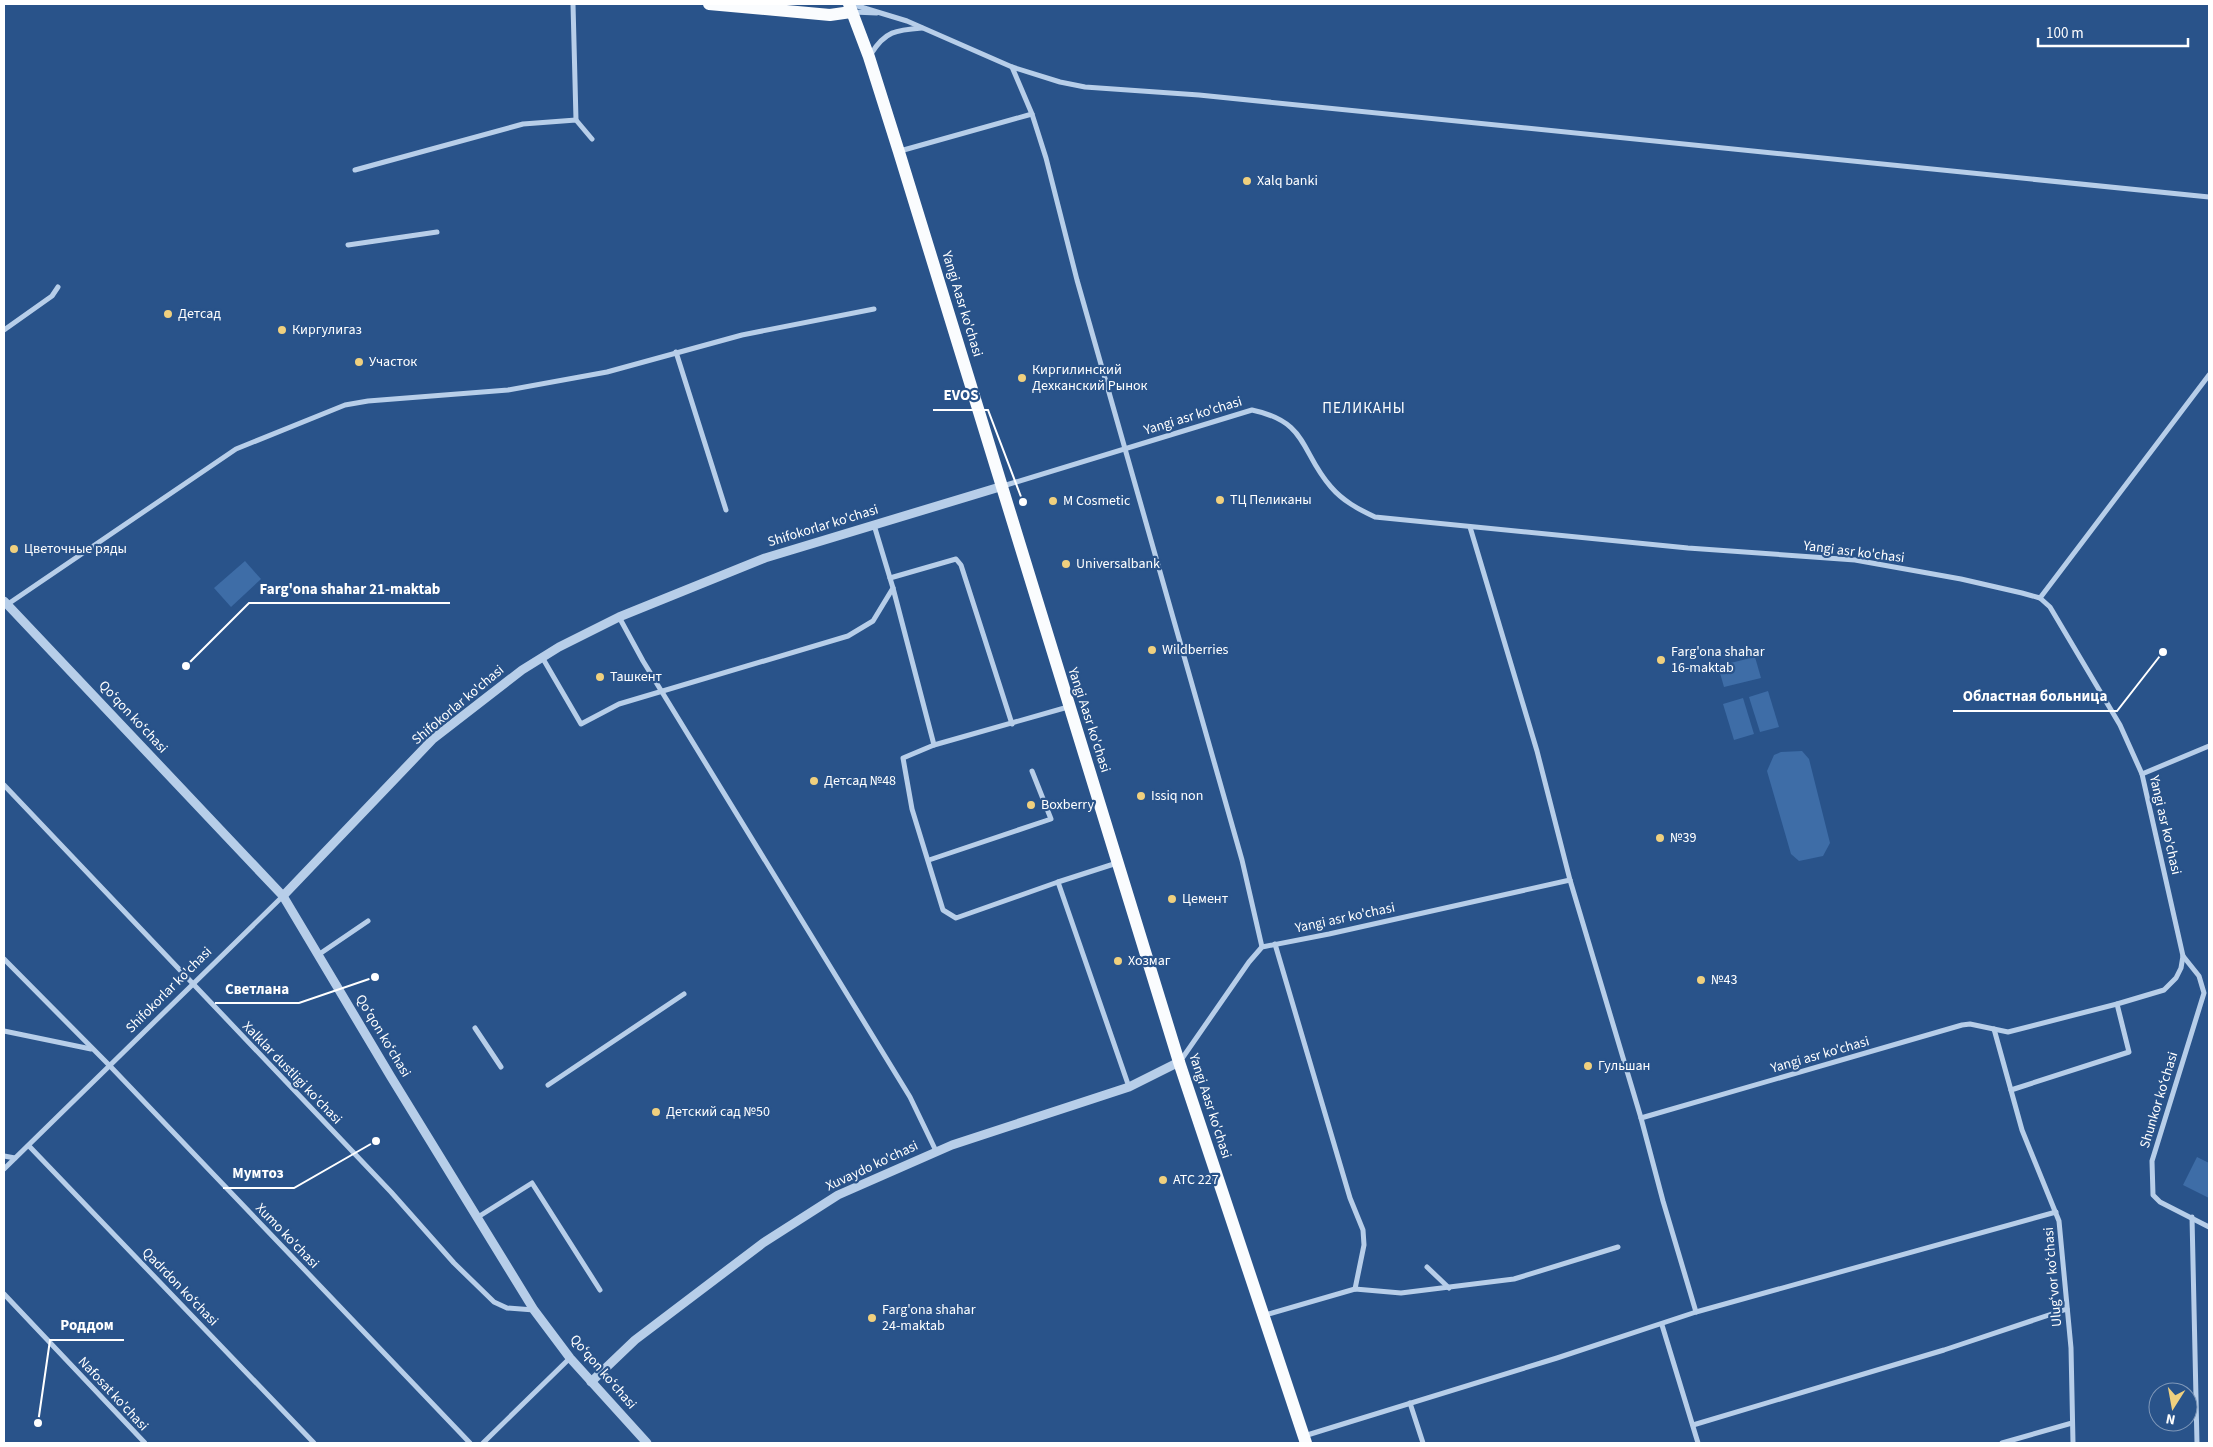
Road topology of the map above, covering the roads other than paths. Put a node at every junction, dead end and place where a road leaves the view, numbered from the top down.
1 (574, 4) edge
2 (709, 4) edge
3 (851, 7) edge
4 (887, 14) junction
5 (924, 28) junction
6 (869, 57) junction
7 (1012, 67) junction
8 (1032, 114) junction
9 (576, 120) junction
10 (592, 139) dead end
11 (899, 152) junction
12 (355, 170) dead end
13 (2209, 197) edge
14 (437, 232) dead end
15 (348, 245) dead end
16 (58, 287) dead end
17 (874, 309) dead end
18 (4, 330) edge
19 (676, 352) junction
20 (2209, 375) edge
21 (1125, 448) junction
22 (1003, 486) junction
23 (726, 510) dead end
24 (874, 525) junction
25 (1470, 528) junction
26 (890, 578) junction
27 (893, 588) junction
28 (2040, 598) junction
29 (6, 602) edge
30 (619, 617) junction
31 (542, 658) junction
32 (662, 690) junction
33 (1068, 707) junction
34 (1012, 724) junction
35 (934, 745) junction
36 (2209, 746) edge
37 (1032, 771) dead end
38 (2142, 774) junction
39 (4, 785) edge
40 (929, 860) junction
41 (1119, 862) junction
42 (1570, 880) junction
43 (1058, 882) junction
44 (283, 896) junction
45 (368, 922) dead end
46 (1276, 944) junction
47 (1262, 947) junction
48 (318, 955) junction
49 (2183, 956) junction
50 (4, 959) edge
51 (193, 986) junction
52 (684, 994) dead end
53 (2117, 1004) junction
54 (476, 1028) dead end
55 (1994, 1029) junction
56 (4, 1031) edge
57 (92, 1049) junction
58 (1179, 1062) junction
59 (110, 1066) junction
60 (501, 1067) dead end
61 (548, 1085) dead end
62 (1129, 1087) junction
63 (2011, 1090) junction
64 (1641, 1118) junction
65 (29, 1146) junction
66 (936, 1151) junction
67 (4, 1156) edge
68 (15, 1158) junction
69 (4, 1169) edge
70 (2056, 1212) junction
71 (478, 1217) junction
72 (2192, 1217) junction
73 (2209, 1227) edge
74 (1618, 1247) dead end
75 (1427, 1267) dead end
76 (1449, 1288) junction
77 (1355, 1289) junction
78 (600, 1290) dead end
79 (4, 1294) edge
80 (2067, 1309) junction
81 (534, 1310) junction
82 (1696, 1312) junction
83 (1262, 1316) junction
84 (1662, 1325) junction
85 (570, 1358) junction
86 (591, 1382) junction
87 (1410, 1403) junction
88 (2072, 1423) junction
89 (1693, 1425) junction
90 (1304, 1440) edge
91 (145, 1443) edge
92 (314, 1443) edge
93 (470, 1443) edge
94 (483, 1443) edge
95 (647, 1443) edge
96 (1423, 1443) edge
97 (1698, 1443) edge
98 (2002, 1443) edge
99 (2073, 1443) edge
100 (2197, 1443) edge

1 - 9 street
2 - 3 main road
3 - 4 street
3 - 4 street
3 - 6 main road, Yangi Aasr ko'chasi
4 - 5 street
5 - 6 street
5 - 7 street
6 - 11 main road, Yangi Aasr ko'chasi
7 - 8 street
7 - 13 street
8 - 11 street
8 - 21 street
9 - 10 street
9 - 12 street
11 - 22 main road, Yangi Aasr ko'chasi
14 - 15 street
16 - 18 street
17 - 19 street
19 - 23 street
19 - 29 street
20 - 28 street
21 - 22 street, Yangi asr ko'chasi
21 - 25 street, Yangi asr ko'chasi
21 - 47 street
22 - 24 street, Shifokorlar ko'chasi
22 - 33 main road, Yangi Aasr ko'chasi
24 - 26 street
24 - 30 street, Shifokorlar ko'chasi
25 - 28 street, Yangi asr ko'chasi
25 - 42 street
26 - 27 street
26 - 34 street
27 - 32 street
27 - 35 street
28 - 38 street, Yangi asr ko'chasi
29 - 44 street, Qoʻqon koʻchasi
30 - 31 street, Shifokorlar ko'chasi
30 - 32 street
31 - 32 street
31 - 44 street, Shifokorlar ko'chasi
32 - 66 street
33 - 34 street
33 - 41 main road, Yangi Aasr ko'chasi
34 - 35 street
35 - 40 street
36 - 38 street
37 - 40 street
38 - 49 street, Yangi asr ko'chasi
39 - 51 street, Xalklar dustligi ko'chasi
40 - 43 street
41 - 43 street
41 - 58 main road, Yangi Aasr ko'chasi
42 - 46 street, Yangi asr ko'chasi
42 - 64 street
43 - 62 street
44 - 48 street, Qoʻqon koʻchasi
44 - 51 street, Shifokorlar ko'chasi
45 - 48 street
46 - 47 street, Yangi asr ko'chasi
46 - 77 street
47 - 58 street
48 - 71 street, Qoʻqon koʻchasi
49 - 53 street, Yangi asr ko'chasi
49 - 72 street, Shunkor koʻchasi
50 - 57 street, Xumo ko'chasi
51 - 59 street, Shifokorlar ko'chasi
51 - 81 street, Xalklar dustligi ko'chasi
52 - 61 street
53 - 55 street, Yangi asr ko'chasi
53 - 63 street
54 - 60 street
55 - 63 street, Ulugʻvor koʻchasi
55 - 64 street, Yangi asr ko'chasi
56 - 57 street
57 - 59 street, Xumo ko'chasi
58 - 62 street, Xuvaydo ko'chasi
58 - 83 main road, Yangi Aasr ko'chasi
59 - 65 street, Shifokorlar ko'chasi
59 - 93 street, Xumo ko'chasi
62 - 66 street, Xuvaydo ko'chasi
63 - 70 street, Ulugʻvor koʻchasi
64 - 82 street
65 - 68 street, Shifokorlar ko'chasi
65 - 92 street, Qadrdon koʻchasi
66 - 86 street, Xuvaydo ko'chasi
67 - 68 street
68 - 69 street, Shifokorlar ko'chasi
70 - 80 street, Ulugʻvor koʻchasi
70 - 82 street
71 - 78 street
71 - 81 street, Qoʻqon koʻchasi
72 - 73 street, Shunkor koʻchasi
72 - 100 street
74 - 76 street
75 - 76 street
76 - 77 street
77 - 83 street
79 - 91 street, Nafosat ko'chasi
80 - 88 street, Ulugʻvor koʻchasi
80 - 89 street
81 - 85 street, Qoʻqon koʻchasi
82 - 84 street
83 - 90 main road, Yangi Aasr ko'chasi
84 - 87 street
84 - 89 street
85 - 86 street, Qoʻqon koʻchasi
85 - 94 street
86 - 95 street, Qoʻqon koʻchasi
87 - 90 street
87 - 96 street
88 - 98 street
88 - 99 street, Ulugʻvor koʻchasi
89 - 97 street

